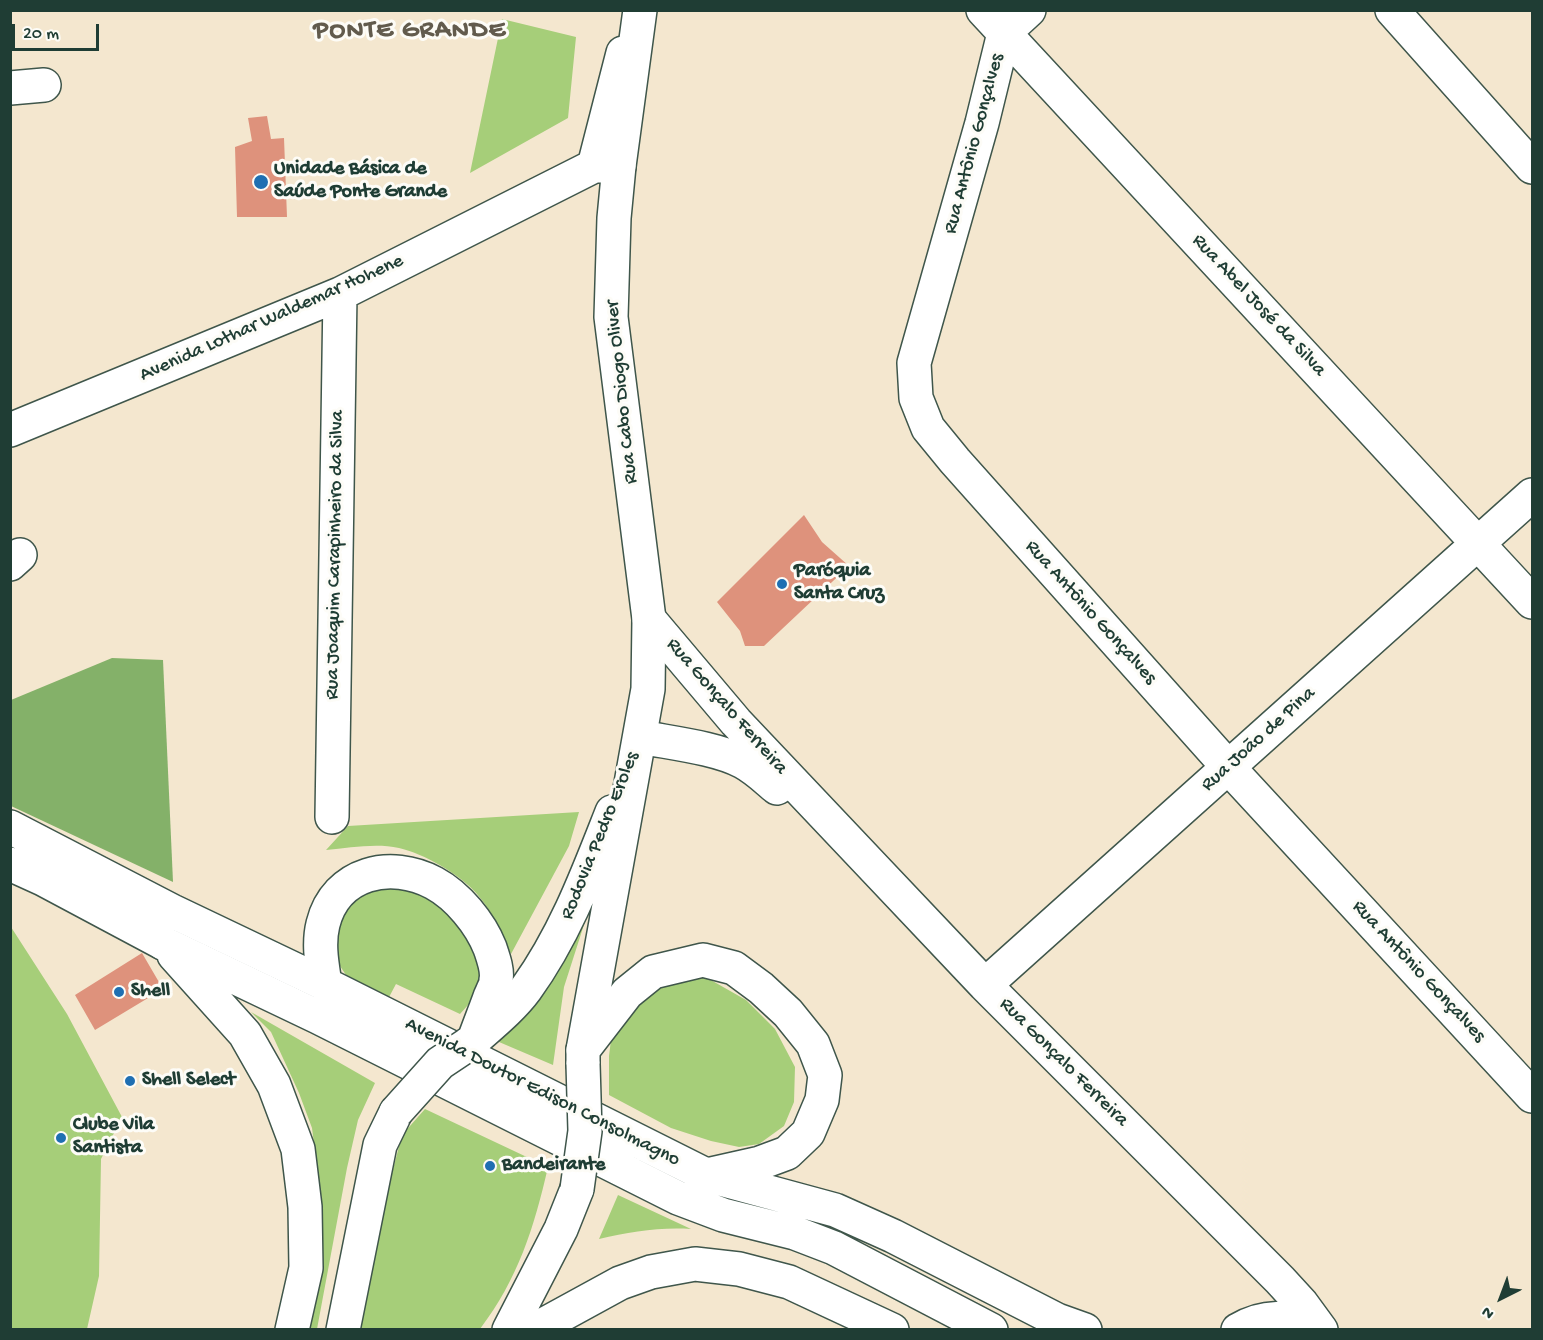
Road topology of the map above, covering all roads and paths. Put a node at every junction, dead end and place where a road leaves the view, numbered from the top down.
1 (634, 10) edge
2 (640, 10) edge
3 (1029, 10) edge
4 (1392, 10) edge
5 (994, 22) edge
6 (44, 85) dead end
7 (10, 88) edge
8 (606, 166) junction
9 (1533, 167) edge
10 (340, 294) junction
11 (10, 430) edge
12 (1533, 495) edge
13 (1479, 543) junction
14 (1533, 602) edge
15 (650, 619) junction
16 (641, 737) junction
17 (1229, 768) junction
18 (332, 817) dead end
19 (10, 827) edge
20 (10, 864) edge
21 (878, 872) junction
22 (163, 943) junction
23 (325, 984) junction
24 (986, 985) junction
25 (471, 1042) junction
26 (583, 1057) junction
27 (1533, 1096) edge
28 (706, 1175) junction
29 (1251, 1252) junction
30 (1252, 1324) edge
31 (292, 1329) edge
32 (344, 1329) edge
33 (509, 1329) edge
34 (534, 1329) edge
35 (892, 1329) edge
36 (991, 1329) edge
37 (1085, 1329) edge
38 (1315, 1329) edge
39 (1321, 1329) edge

1 - 8 main road
2 - 8 main road, Rua Cabo Diogo Oliver
3 - 5 main road
4 - 9 main road
5 - 13 main road, Rua Abel José da Silva
5 - 17 main road, Rua Antônio Gonçalves
6 - 7 main road
8 - 10 main road, Avenida Lothar Waldemar Hohene
8 - 15 main road, Rua Cabo Diogo Oliver
10 - 11 main road, Avenida Lothar Waldemar Hohene
10 - 18 main road, Rua Joaquim Carapinheiro da Silva
12 - 13 main road, Rua João de Pina
13 - 14 main road, Rua Abel José da Silva
13 - 17 main road, Rua João de Pina
15 - 16 main road, Rua Cabo Diogo Oliver
15 - 21 main road, Rua Gonçalo Ferreira
16 - 21 main road, Rua Gonçalo Ferreira
16 - 25 main road, Rodovia Pedro Eroles
16 - 26 main road, Rodovia Pedro Eroles
17 - 24 main road, Rua João de Pina
17 - 27 main road, Rua Antônio Gonçalves
19 - 23 main road, Avenida Doutor Edison Consolmagno
20 - 22 main road, Avenida Doutor Edison Consolmagno
21 - 24 main road, Rua Gonçalo Ferreira
22 - 31 main road
22 - 36 main road, Avenida Doutor Edison Consolmagno
23 - 25 main road
23 - 28 main road, Avenida Doutor Edison Consolmagno
24 - 29 main road, Rua Gonçalo Ferreira
25 - 32 main road, Rodovia Pedro Eroles, bridge
26 - 28 main road
26 - 33 main road, Rodovia Pedro Eroles, bridge
28 - 37 main road, Avenida Doutor Edison Consolmagno
29 - 30 main road, Rua Gonçalo Ferreira
29 - 39 main road, Rua Gonçalo Ferreira
30 - 38 main road
34 - 35 main road

